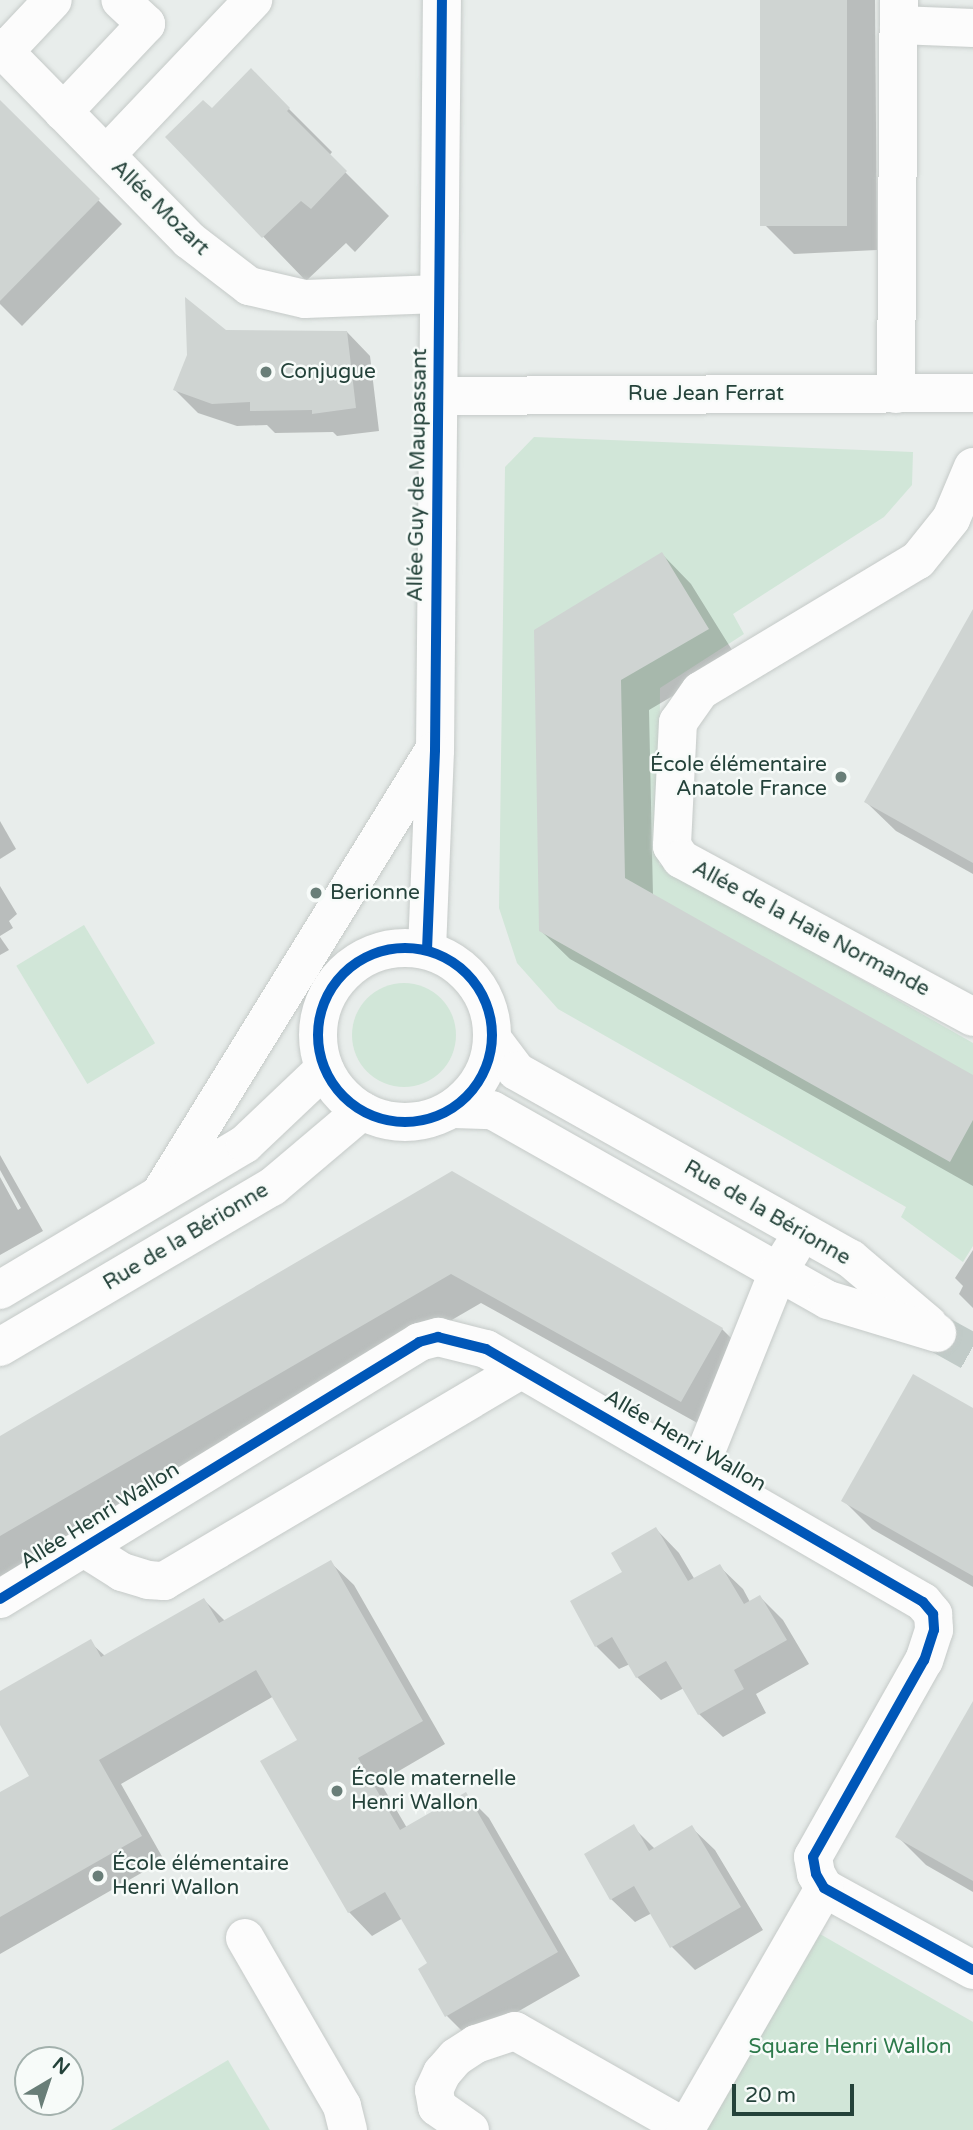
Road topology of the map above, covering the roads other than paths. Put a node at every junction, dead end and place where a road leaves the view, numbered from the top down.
1 (53, 0) edge
2 (120, 0) edge
3 (253, 0) edge
4 (442, 0) edge
5 (899, 13) edge
6 (973, 28) edge
7 (2, 50) edge
8 (63, 112) junction
9 (106, 155) junction
10 (439, 294) junction
11 (973, 393) edge
12 (896, 394) junction
13 (439, 396) junction
14 (973, 467) edge
15 (435, 750) junction
16 (427, 950) junction
17 (973, 1017) edge
18 (493, 1041) junction
19 (324, 1069) junction
20 (454, 1109) junction
21 (362, 1111) junction
22 (160, 1194) junction
23 (802, 1232) junction
24 (778, 1272) junction
25 (0, 1290) edge
26 (0, 1347) edge
27 (521, 1370) junction
28 (698, 1471) junction
29 (84, 1548) junction
30 (0, 1599) edge
31 (824, 1888) junction
32 (245, 1938) dead end
33 (973, 1970) edge
34 (685, 2129) edge
35 (348, 2130) edge
36 (470, 2130) edge

1 - 7 street
2 - 8 street
3 - 9 street
4 - 10 street, Allée Guy de Maupassant
5 - 6 street
5 - 12 street
7 - 8 street, Allée Mozart
8 - 9 street, Allée Mozart
9 - 10 street, Allée Mozart
10 - 13 street, Allée Guy de Maupassant
11 - 12 street, Rue Jean Ferrat
12 - 13 street, Rue Jean Ferrat
13 - 15 street, Allée Guy de Maupassant
14 - 17 street, Allée de la Haie Normande
15 - 16 street, Allée Guy de Maupassant
15 - 22 street
16 - 18 street
16 - 19 street
18 - 20 street
18 - 23 street, Rue de la Bérionne
19 - 21 street
19 - 22 street
20 - 21 street
20 - 24 street, Rue de la Bérionne
21 - 26 street, Rue de la Bérionne
22 - 25 street
23 - 24 street
23 - 24 street, Rue de la Bérionne
24 - 28 street
27 - 28 street, Allée Henri Wallon
27 - 29 street
27 - 29 street, Allée Henri Wallon
28 - 31 street, Allée Henri Wallon
29 - 30 street, Allée Henri Wallon
31 - 33 street
31 - 34 street
32 - 35 street
34 - 36 street

